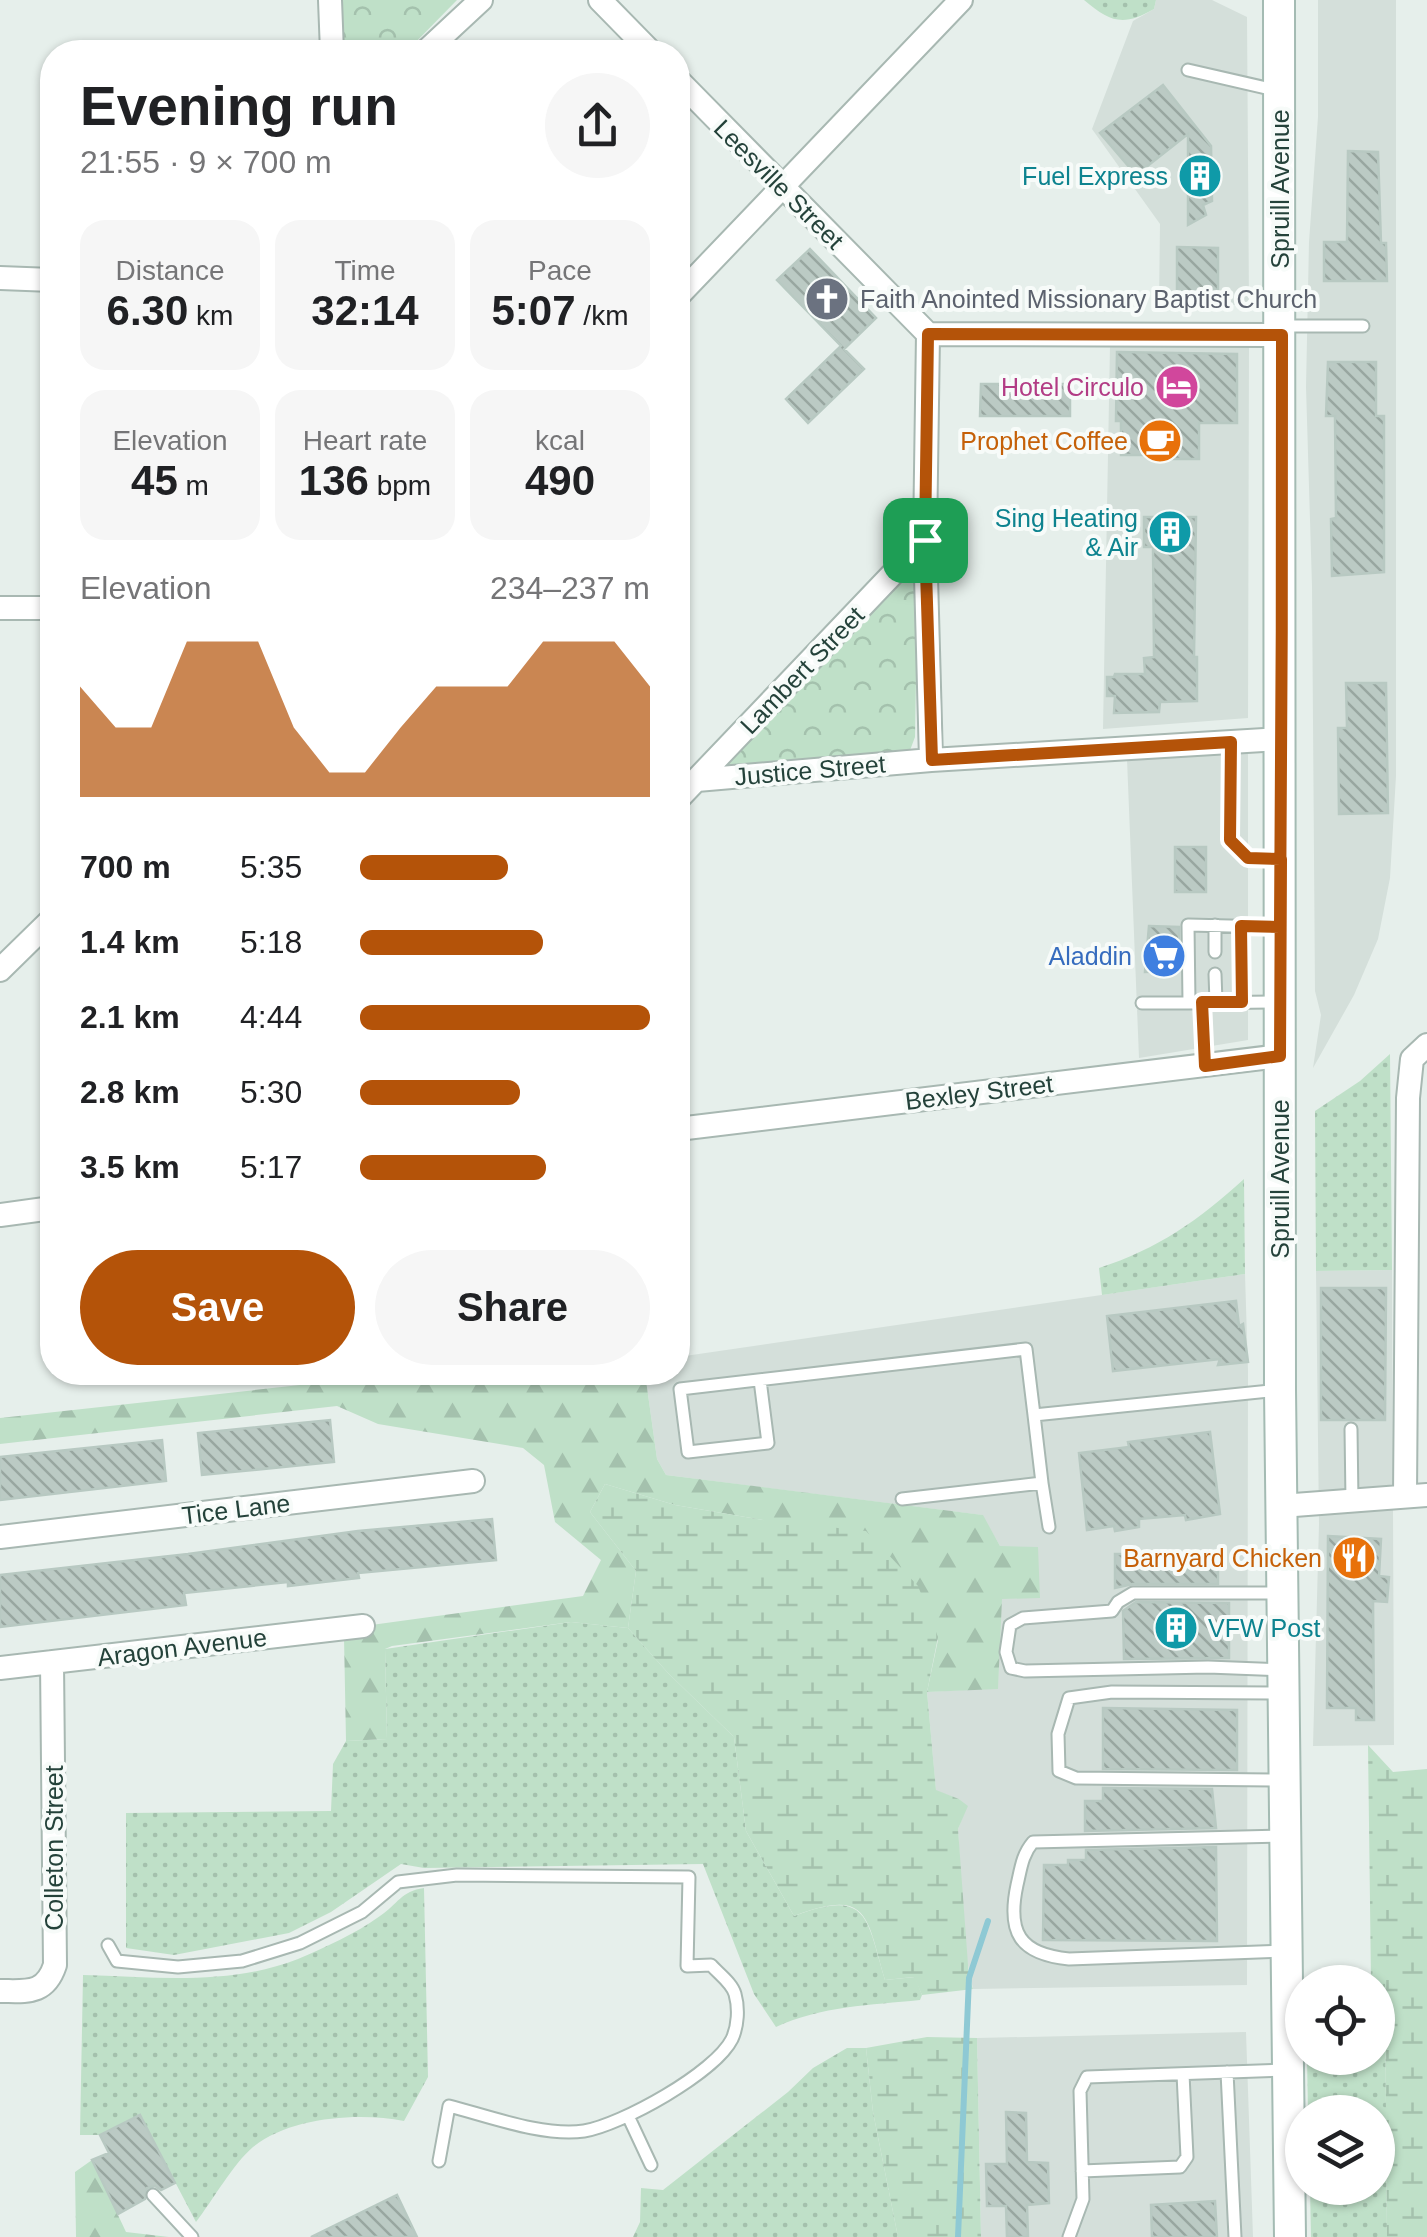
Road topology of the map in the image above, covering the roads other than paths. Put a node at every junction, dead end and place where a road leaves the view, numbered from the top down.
1 (330, 0) edge
2 (481, 0) edge
3 (600, 0) edge
4 (961, 0) edge
5 (1279, 0) edge
6 (332, 40) edge
7 (438, 40) edge
8 (639, 40) edge
9 (1188, 70) dead end
10 (1280, 91) junction
11 (690, 92) edge
12 (783, 189) junction
13 (0, 278) edge
14 (40, 280) edge
15 (690, 284) edge
16 (1363, 326) dead end
17 (1282, 330) junction
18 (928, 334) junction
19 (925, 540) junction
20 (0, 608) edge
21 (40, 608) edge
22 (1282, 739) junction
23 (1231, 742) junction
24 (932, 760) junction
25 (697, 780) junction
26 (690, 787) edge
27 (1281, 859) junction
28 (1215, 925) junction
29 (1241, 926) junction
30 (1280, 927) junction
31 (40, 929) edge
32 (1215, 952) dead end
33 (5, 960) edge
34 (1216, 974) dead end
35 (1202, 1002) junction
36 (1242, 1002) junction
37 (1280, 1002) junction
38 (1142, 1003) dead end
39 (1427, 1045) edge
40 (1280, 1056) junction
41 (1205, 1066) junction
42 (690, 1128) edge
43 (40, 1210) edge
44 (0, 1215) edge
45 (760, 1380) junction
46 (1280, 1390) junction
47 (1034, 1415) junction
48 (1351, 1428) dead end
49 (472, 1480) dead end
50 (1042, 1484) junction
51 (1416, 1496) edge
52 (902, 1499) dead end
53 (1352, 1501) junction
54 (1281, 1506) junction
55 (1048, 1527) dead end
56 (0, 1537) edge
57 (1282, 1592) junction
58 (364, 1626) dead end
59 (52, 1662) junction
60 (0, 1668) edge
61 (1283, 1681) junction
62 (1284, 1780) junction
63 (1284, 1836) junction
64 (108, 1945) dead end
65 (1286, 1951) junction
66 (1286, 1965) edge
67 (0, 1991) edge
68 (1285, 2070) edge
69 (1227, 2072) junction
70 (1182, 2074) junction
71 (1287, 2075) edge
72 (629, 2118) junction
73 (439, 2161) dead end
74 (651, 2165) dead end
75 (1082, 2171) junction
76 (153, 2195) dead end
77 (192, 2237) edge
78 (1068, 2237) edge
79 (1234, 2237) edge
80 (1290, 2237) edge

1 - 6 street
2 - 7 street
3 - 8 street
4 - 12 street
5 - 10 street, Spruill Avenue
9 - 10 lane
10 - 17 street, Spruill Avenue
11 - 12 street, Leesville Street
12 - 15 street
12 - 18 street, Leesville Street
13 - 14 street
16 - 17 lane
17 - 18 street
17 - 22 street, Spruill Avenue
18 - 19 street
19 - 24 street
19 - 25 street, Lambert Street
20 - 21 street
22 - 23 street, Justice Street
22 - 27 street, Spruill Avenue
23 - 24 street, Justice Street
23 - 27 lane
24 - 25 street, Justice Street
25 - 26 street, Lambert Street
27 - 30 street, Spruill Avenue
28 - 29 lane
28 - 32 lane
28 - 35 lane
29 - 30 lane
29 - 36 lane
30 - 37 street, Spruill Avenue
31 - 33 street
34 - 35 lane
35 - 36 lane
35 - 38 lane
35 - 41 lane
36 - 37 lane
37 - 40 street, Spruill Avenue
39 - 51 street
40 - 41 street, Bexley Street
40 - 46 street, Spruill Avenue
41 - 42 street, Bexley Street
43 - 44 street
45 - 45 lane
45 - 47 lane
46 - 47 lane
46 - 54 street, Spruill Avenue
47 - 50 lane
48 - 53 lane
49 - 56 street, Tice Lane
50 - 52 lane
50 - 55 lane
51 - 53 street
53 - 54 street
54 - 57 street, Spruill Avenue
57 - 61 street, Spruill Avenue
57 - 61 lane
58 - 59 street, Aragon Avenue
59 - 60 street, Aragon Avenue
59 - 67 street, Colleton Street
61 - 62 street, Spruill Avenue
61 - 62 lane
62 - 63 street, Spruill Avenue
63 - 65 street, Spruill Avenue
63 - 65 lane
64 - 72 lane
65 - 66 street, Spruill Avenue
68 - 69 lane
69 - 70 lane
69 - 79 lane
70 - 75 lane
70 - 75 lane
71 - 80 street, Spruill Avenue
72 - 73 lane
72 - 74 lane
75 - 78 lane
76 - 77 lane

